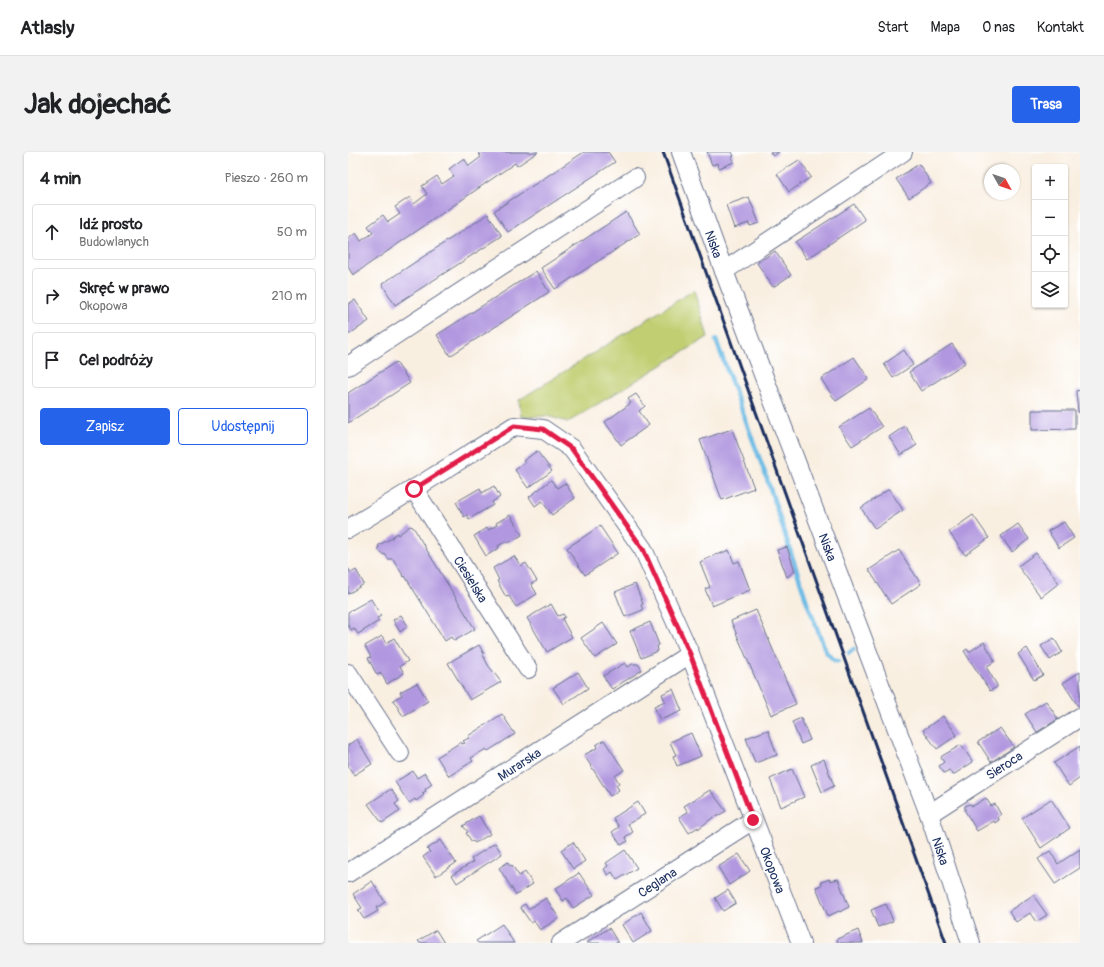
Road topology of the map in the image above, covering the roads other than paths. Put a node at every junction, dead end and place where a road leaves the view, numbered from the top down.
1 (681, 152) edge
2 (903, 152) edge
3 (635, 178) dead end
4 (724, 271) junction
5 (348, 366) edge
6 (414, 489) junction
7 (348, 529) edge
8 (690, 654) junction
9 (528, 669) dead end
10 (348, 673) edge
11 (1080, 717) edge
12 (400, 753) dead end
13 (928, 814) junction
14 (753, 820) junction
15 (348, 873) edge
16 (561, 943) edge
17 (801, 943) edge
18 (971, 943) edge

1 - 4 street, Niska
2 - 4 street
3 - 5 street
4 - 13 street, Niska
6 - 7 street
6 - 8 street, Okopowa
6 - 9 street, Ciesielska
8 - 14 street, Okopowa
8 - 15 street, Murarska
10 - 12 street
11 - 13 street, Sieroca
13 - 18 street, Niska
14 - 16 street, Ceglana
14 - 17 street, Okopowa

